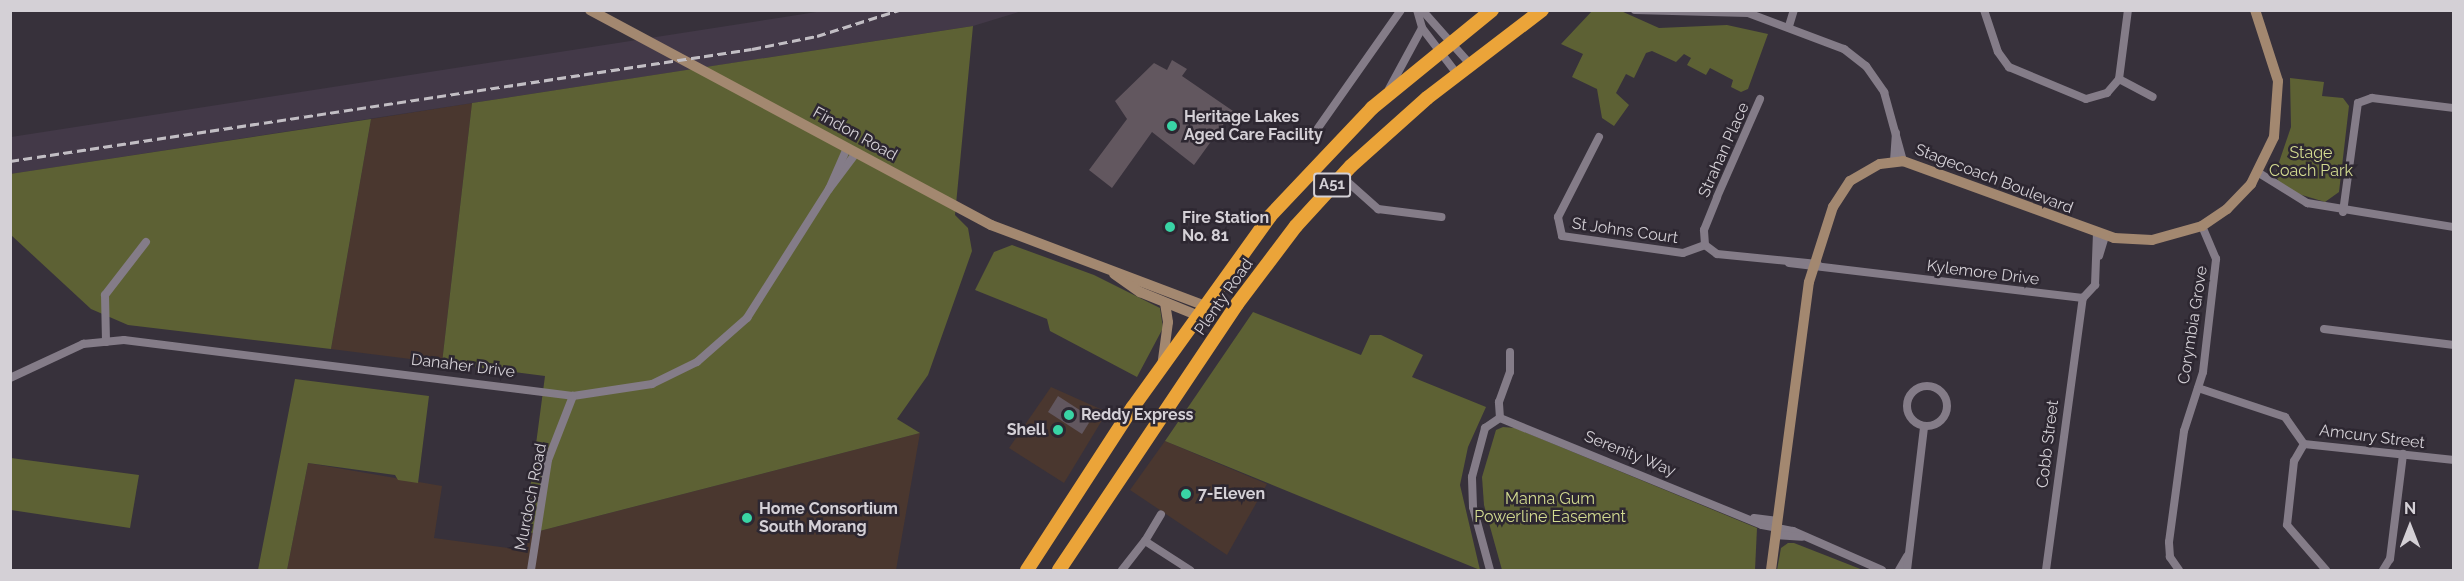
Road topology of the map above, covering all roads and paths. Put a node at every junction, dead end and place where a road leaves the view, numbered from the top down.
1 (590, 10) edge
2 (1401, 10) edge
3 (1417, 10) edge
4 (1422, 10) edge
5 (1492, 10) edge
6 (1542, 10) edge
7 (1635, 10) edge
8 (1794, 10) edge
9 (1984, 10) edge
10 (2128, 10) edge
11 (2255, 10) edge
12 (1657, 12) edge
13 (1789, 26) junction
14 (1422, 28) junction
15 (1452, 43) junction
16 (1440, 52) junction
17 (1470, 64) junction
18 (1457, 74) junction
19 (2119, 79) junction
20 (2153, 97) dead end
21 (1760, 99) dead end
22 (1381, 101) junction
23 (2454, 108) edge
24 (1599, 137) dead end
25 (1311, 138) dead end
26 (852, 150) junction
27 (1899, 161) junction
28 (2259, 173) junction
29 (1341, 176) junction
30 (2343, 212) junction
31 (1441, 217) dead end
32 (2202, 226) junction
33 (2454, 227) edge
34 (2101, 235) junction
35 (146, 242) dead end
36 (1705, 245) junction
37 (1812, 266) junction
38 (1111, 272) junction
39 (2079, 298) junction
40 (1165, 303) junction
41 (1202, 311) junction
42 (1225, 322) junction
43 (2324, 329) dead end
44 (106, 342) junction
45 (2454, 345) edge
46 (1510, 352) dead end
47 (1161, 370) junction
48 (10, 378) edge
49 (2198, 388) junction
50 (573, 396) junction
51 (1500, 418) junction
52 (1924, 427) junction
53 (2304, 444) junction
54 (2403, 454) junction
55 (2454, 460) edge
56 (1161, 514) dead end
57 (1777, 528) junction
58 (1145, 541) junction
59 (1907, 556) junction
60 (531, 570) edge
61 (1027, 570) edge
62 (1059, 570) edge
63 (1122, 570) edge
64 (1190, 570) edge
65 (1490, 570) edge
66 (1771, 570) edge
67 (1882, 570) edge
68 (1899, 570) edge
69 (1907, 570) edge
70 (2046, 570) edge
71 (2179, 570) edge
72 (2326, 570) edge
73 (2384, 570) edge

1 - 26 street, Findon Road
2 - 25 street
3 - 14 street
4 - 15 street
5 - 15 highway, Plenty Road / A51
6 - 17 highway, Plenty Road / A51
7 - 12 street
8 - 13 street
9 - 19 street
10 - 19 street
11 - 28 street, Stagecoach Boulevard
12 - 13 street
13 - 27 street
14 - 16 street
14 - 22 street
15 - 16 highway, Plenty Road / A51
15 - 17 street
16 - 18 street
16 - 22 highway, Plenty Road / A51
17 - 18 highway, Plenty Road / A51
18 - 29 highway, Plenty Road / A51
19 - 20 street
21 - 36 street, Strahan Place
22 - 41 highway, Plenty Road / A51
23 - 30 street
24 - 36 street, St Johns Court
26 - 38 street, Findon Road
26 - 50 street, Danaher Drive
27 - 34 street, Stagecoach Boulevard
27 - 37 street, Stagecoach Boulevard
28 - 30 street
28 - 32 street, Stagecoach Boulevard
29 - 31 street
29 - 42 highway, Plenty Road / A51
30 - 33 street
32 - 34 street, Stagecoach Boulevard
32 - 49 street, Corymbia Grove
34 - 39 street
35 - 44 street
36 - 37 street
37 - 39 street, Kylemore Drive
37 - 57 street, Stagecoach Boulevard
38 - 40 street, Findon Road
38 - 41 street, Findon Road
39 - 70 street, Cobb Street
40 - 41 street, Findon Road
40 - 47 street
41 - 42 highway, Findon Road
41 - 47 highway, Plenty Road / A51
42 - 62 highway, Plenty Road / A51
43 - 45 street
44 - 48 street, Danaher Drive
44 - 50 street, Danaher Drive
46 - 51 street
47 - 61 highway, Plenty Road / A51
49 - 53 street, Amcury Street
49 - 71 street, Corymbia Grove
50 - 60 street, Murdoch Road
51 - 57 street, Serenity Way
51 - 65 street
52 - 52 street
52 - 59 street
53 - 54 street, Amcury Street
53 - 72 street
54 - 55 street, Amcury Street
54 - 73 street
56 - 58 street
57 - 66 street, Stagecoach Boulevard
57 - 67 street, Serenity Way
58 - 63 street
58 - 64 street
59 - 68 street
59 - 69 street

